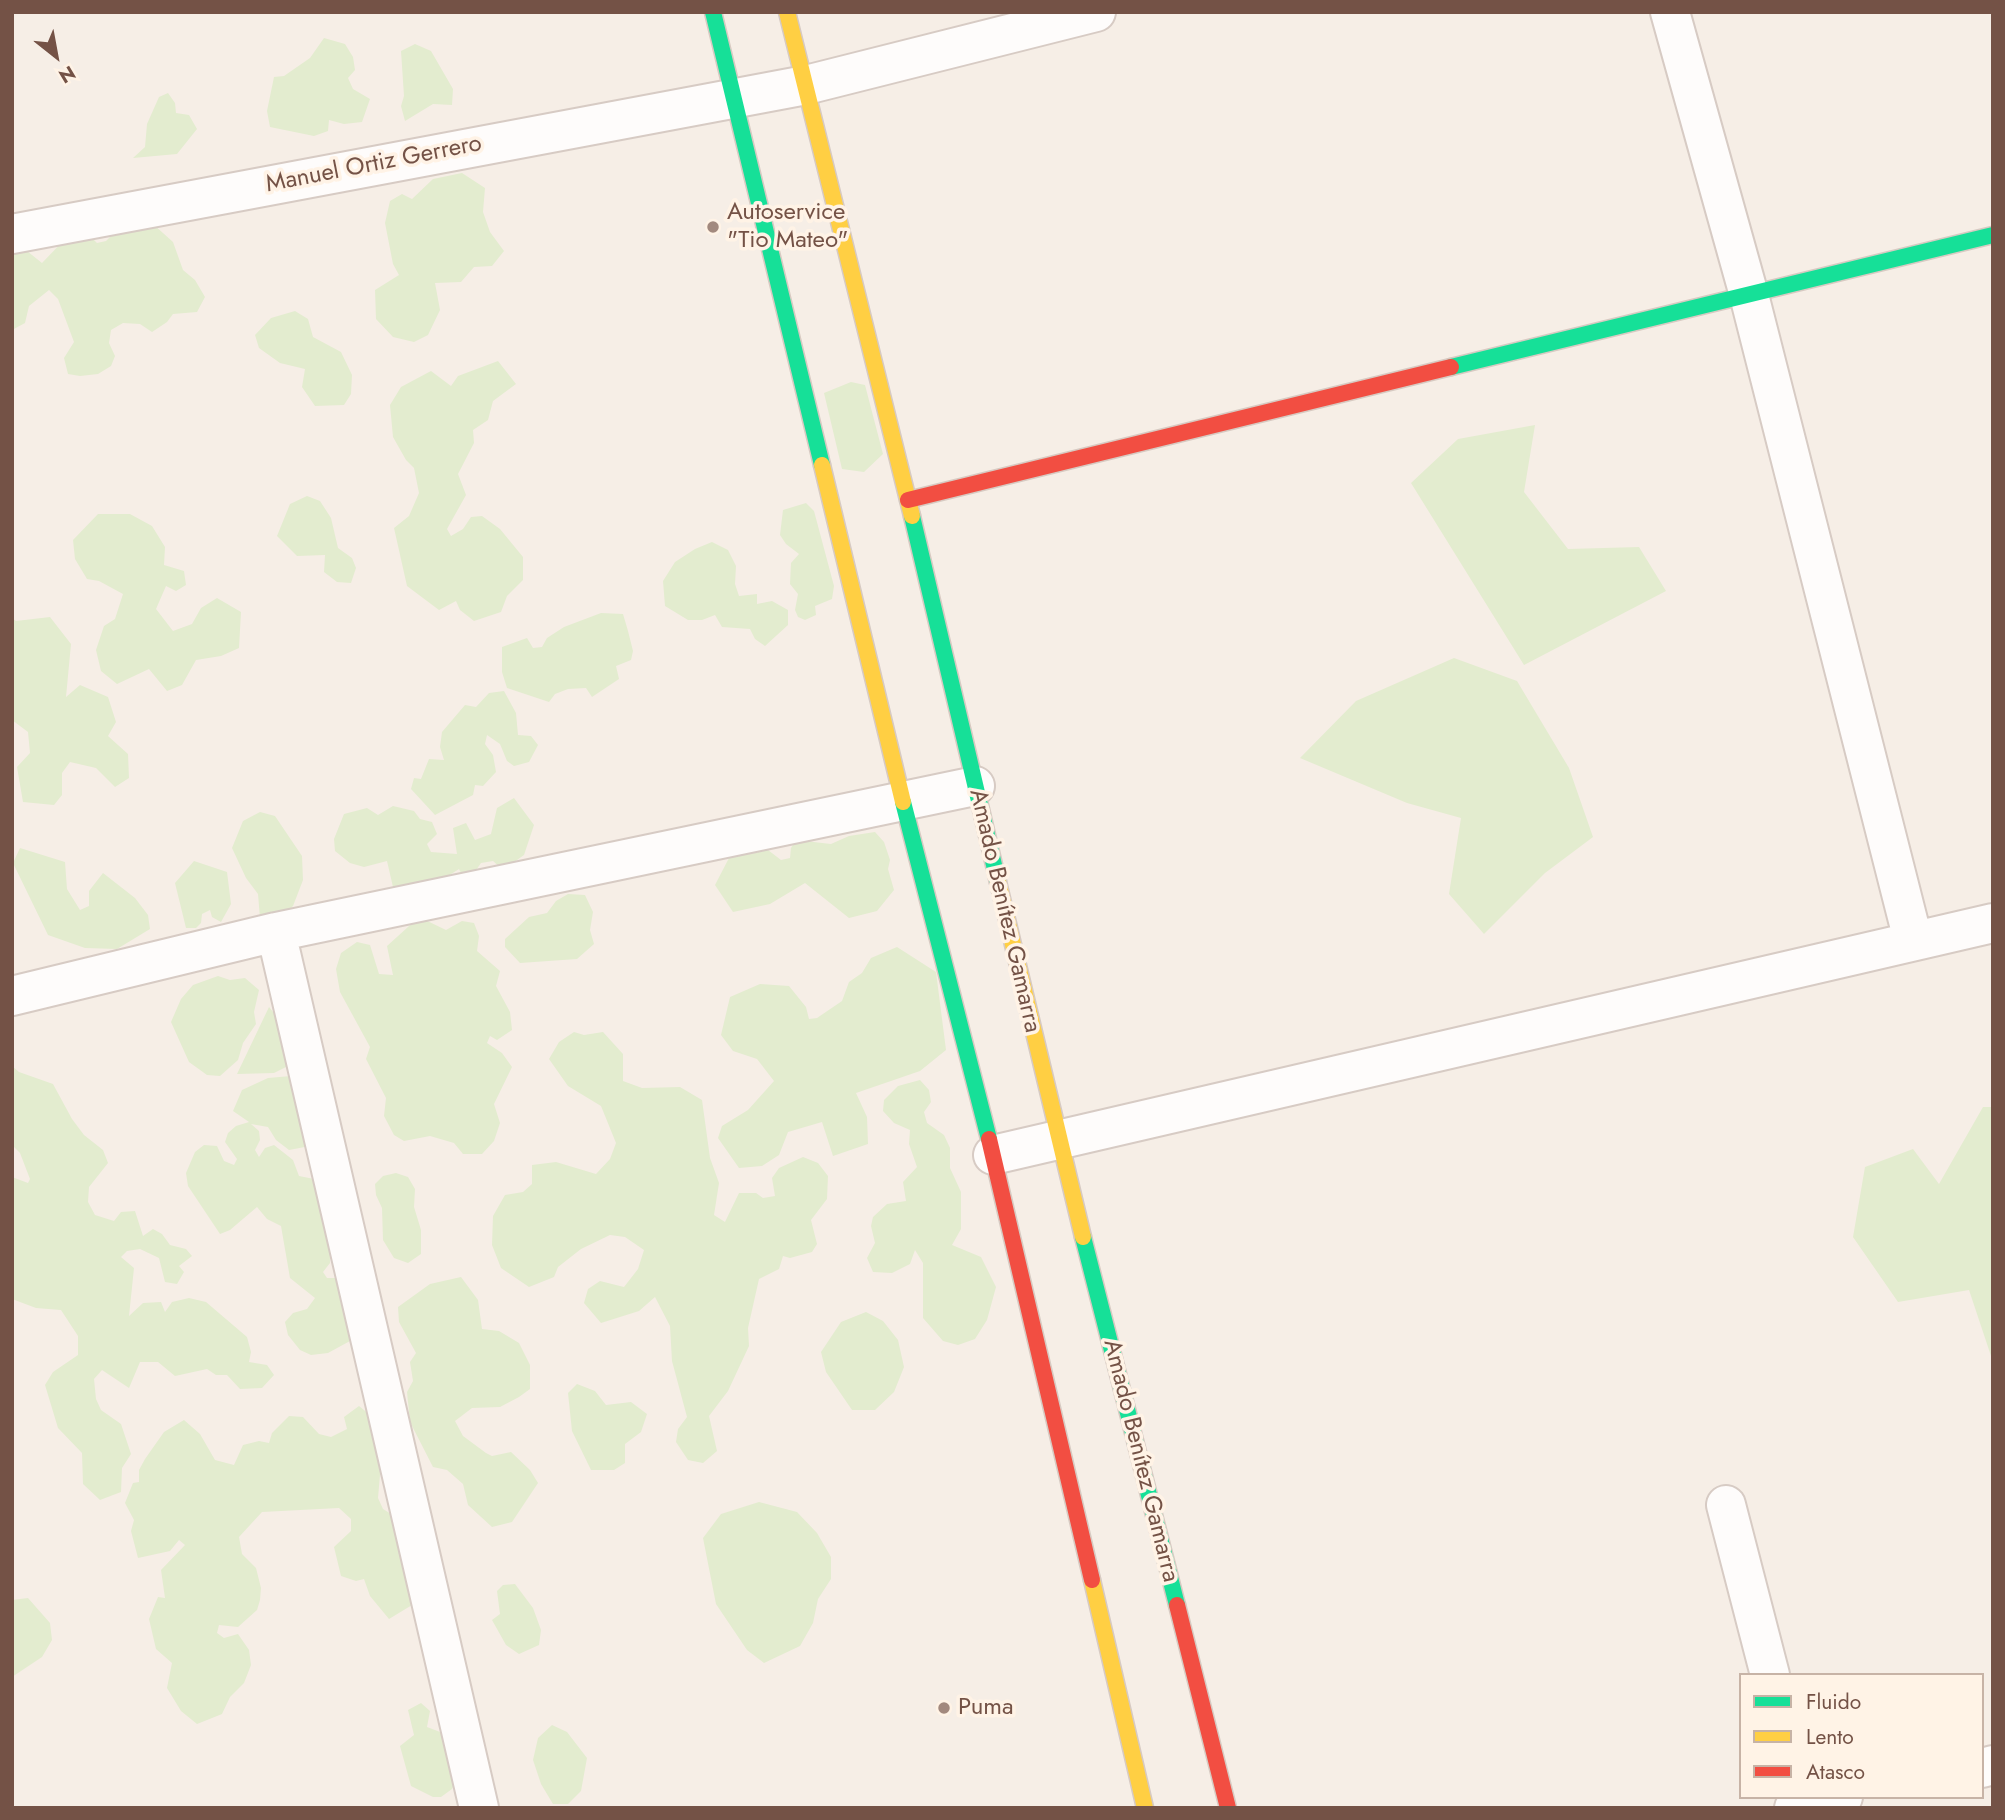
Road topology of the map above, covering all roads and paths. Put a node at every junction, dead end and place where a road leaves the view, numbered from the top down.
1 (713, 12) edge
2 (787, 12) edge
3 (1096, 12) edge
4 (1670, 12) edge
5 (806, 85) junction
6 (736, 96) junction
7 (12, 234) edge
8 (1993, 235) edge
9 (1749, 295) junction
10 (908, 500) junction
11 (975, 786) junction
12 (903, 803) junction
13 (1993, 923) edge
14 (276, 932) junction
15 (1913, 940) junction
16 (12, 996) edge
17 (1058, 1138) junction
18 (992, 1155) junction
19 (1726, 1505) dead end
20 (1769, 1673) edge
21 (1831, 1799) edge
22 (1800, 1804) edge
23 (479, 1808) edge
24 (1144, 1808) edge
25 (1227, 1808) edge

1 - 6 main road
2 - 5 main road, Amado Benítez Gamarra
3 - 5 street
4 - 9 street
5 - 6 street, Manuel Ortiz Gerrero
5 - 10 main road, Amado Benítez Gamarra
6 - 7 street, Manuel Ortiz Gerrero
6 - 12 main road
8 - 9 main road
9 - 10 main road
9 - 15 street
10 - 11 main road, Amado Benítez Gamarra
11 - 12 street
11 - 17 main road, Amado Benítez Gamarra
12 - 14 street
12 - 18 main road
13 - 15 street
14 - 16 street
14 - 23 street
15 - 17 street
17 - 18 street
17 - 25 main road, Amado Benítez Gamarra
18 - 24 main road
19 - 20 street
21 - 22 street

